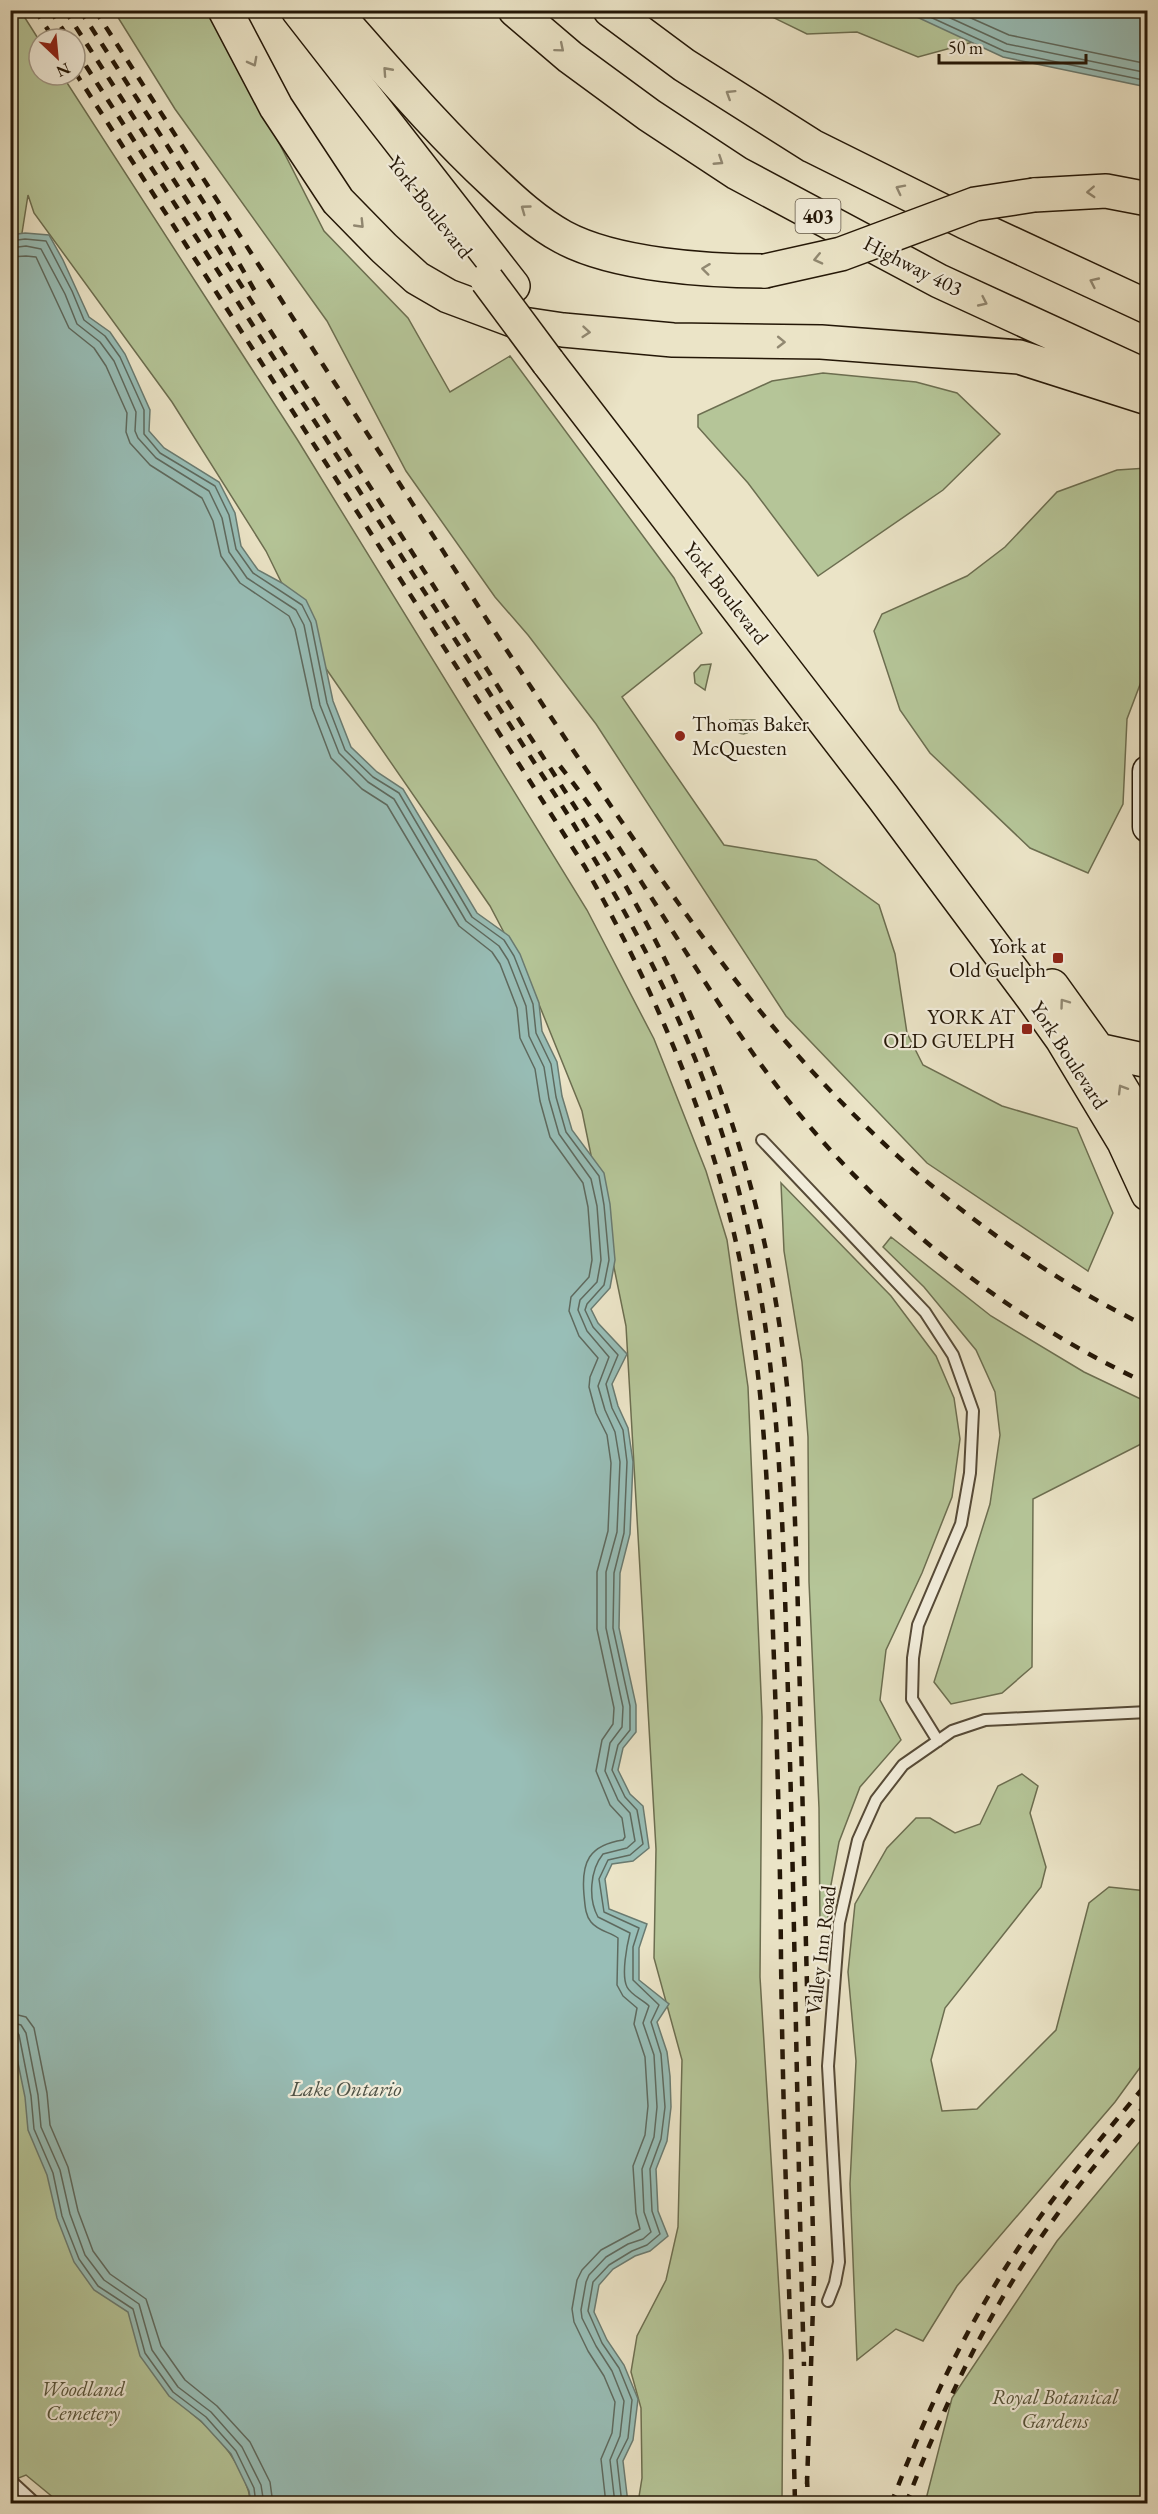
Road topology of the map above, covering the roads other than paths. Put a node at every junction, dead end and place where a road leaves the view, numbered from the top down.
1 (225, 10) edge
2 (277, 10) edge
3 (298, 10) edge
4 (333, 10) edge
5 (515, 10) edge
6 (610, 10) edge
7 (1148, 199) edge
8 (500, 283) junction
9 (1148, 307) edge
10 (561, 363) junction
11 (1148, 377) edge
12 (1148, 398) edge
13 (1148, 771) edge
14 (1148, 827) edge
15 (1098, 1050) junction
16 (1148, 1061) edge
17 (1141, 1133) edge
18 (762, 1140) dead end
19 (1148, 1194) edge
20 (1148, 1712) edge
21 (938, 1741) junction
22 (828, 2301) dead end
23 (10, 2480) edge
24 (36, 2504) edge

1 -> 12 main road
2 - 8 main road, York Boulevard
3 - 8 main road, York Boulevard
7 -> 4 main road, bridge
5 -> 11 main road, Highway 403 / 403
9 -> 6 main road
8 - 10 main road, York Boulevard, bridge
15 -> 10 main road, York Boulevard
10 - 17 main road, York Boulevard
13 - 14 street
15 - 16 main road
17 -> 15 main road, York Boulevard
17 - 19 main road, York Boulevard
18 - 21 lane
20 - 21 lane, Valley Inn Road
21 - 22 lane, Valley Inn Road
23 - 24 lane

